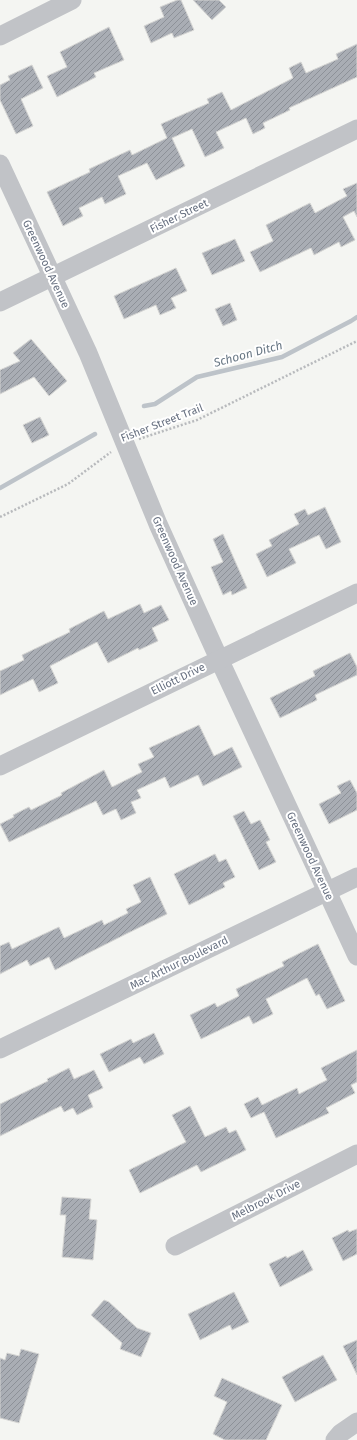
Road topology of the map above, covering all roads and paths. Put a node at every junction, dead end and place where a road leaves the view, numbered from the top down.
1 (72, 0) edge
2 (0, 36) edge
3 (357, 129) edge
4 (0, 164) edge
5 (52, 277) junction
6 (0, 302) edge
7 (357, 341) edge
8 (124, 445) junction
9 (0, 517) edge
10 (357, 593) edge
11 (219, 659) junction
12 (0, 766) edge
13 (357, 877) edge
14 (327, 892) junction
15 (357, 956) edge
16 (0, 1048) edge
17 (357, 1154) edge
18 (175, 1246) dead end
19 (357, 1422) edge
20 (335, 1440) edge

1 - 2 street
3 - 5 street, Fisher Street
4 - 5 street, Greenwood Avenue
5 - 6 street, Fisher Street
5 - 8 street, Greenwood Avenue
7 - 8 path, Fisher Street Trail
8 - 9 path, Fisher Street Trail
8 - 11 street, Greenwood Avenue
10 - 11 street, Elliott Drive
11 - 12 street, Elliott Drive
11 - 14 street, Greenwood Avenue
13 - 14 street, Mac Arthur Boulevard
14 - 15 street, Greenwood Avenue
14 - 16 street, Mac Arthur Boulevard
17 - 18 street, Melbrook Drive
19 - 20 street

